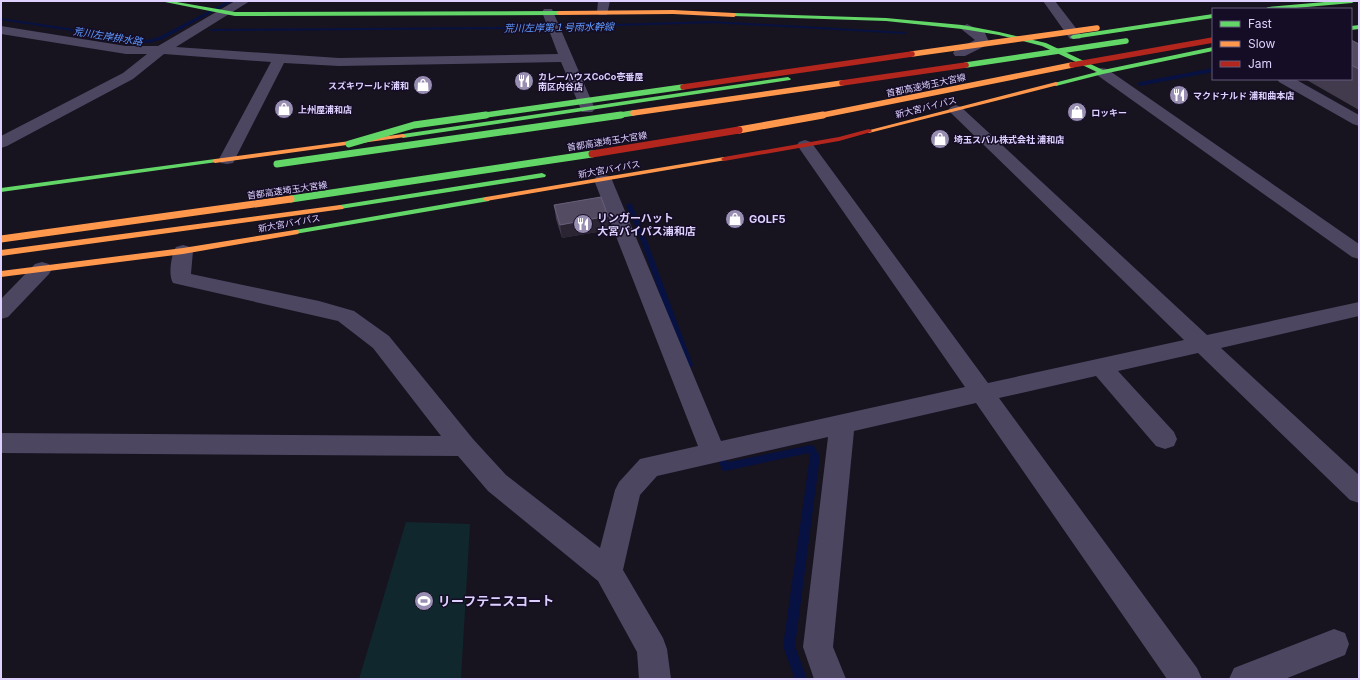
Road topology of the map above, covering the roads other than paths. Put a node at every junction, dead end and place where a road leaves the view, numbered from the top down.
1 (163, 1) edge
2 (244, 1) edge
3 (1050, 1) edge
4 (1352, 1) edge
5 (604, 6) edge
6 (1278, 8) edge
7 (548, 12) junction
8 (219, 13) junction
9 (1212, 13) edge
10 (1212, 16) edge
11 (967, 28) junction
12 (1, 30) edge
13 (1074, 36) junction
14 (1132, 40) dead end
15 (1212, 40) edge
16 (1037, 42) junction
17 (163, 49) junction
18 (1212, 50) edge
19 (960, 53) junction
20 (279, 58) junction
21 (567, 58) junction
22 (1102, 72) junction
23 (1286, 80) edge
24 (587, 109) junction
25 (956, 110) junction
26 (1359, 121) edge
27 (804, 140) junction
28 (1, 143) edge
29 (228, 159) junction
30 (551, 174) dead end
31 (603, 180) junction
32 (2, 188) edge
33 (1, 239) edge
34 (183, 251) junction
35 (1, 253) edge
36 (1359, 253) edge
37 (42, 269) junction
38 (1, 274) edge
39 (1359, 309) edge
40 (1, 312) edge
41 (1203, 344) junction
42 (1101, 367) junction
43 (982, 393) junction
44 (842, 424) junction
45 (1165, 438) dead end
46 (1, 443) edge
47 (464, 446) junction
48 (714, 452) junction
49 (1359, 492) edge
50 (608, 572) junction
51 (1334, 644) dead end
52 (655, 679) edge
53 (830, 679) edge
54 (1186, 679) edge
55 (1245, 679) edge

1 - 8 main road
2 - 8 street
3 - 13 street
4 - 6 main road
5 - 7 main road
5 - 11 main road
7 - 8 main road
7 - 21 street
8 - 17 street
9 - 14 main road, 首都高速埼玉大宮線, bridge
10 - 13 main road
11 - 16 main road
11 - 19 street
12 - 17 street
13 - 16 main road
15 - 33 main road, 首都高速埼玉大宮線, bridge
16 - 19 main road
16 - 22 main road
17 - 20 street
17 - 28 street
18 - 22 main road, 新大宮バイパス
19 - 24 main road
20 - 21 street
20 - 29 street
21 - 24 street
22 - 25 main road, 新大宮バイパス
22 - 36 street
23 - 26 street
24 - 29 main road
25 - 27 main road, 新大宮バイパス
25 - 41 street
27 - 31 main road, 新大宮バイパス
27 - 43 street
29 - 32 main road
30 - 35 main road
31 - 34 main road, 新大宮バイパス
31 - 48 street
34 - 37 main road, 新大宮バイパス
34 - 47 street
37 - 38 main road, 新大宮バイパス
37 - 40 street
39 - 41 street
41 - 42 street
41 - 49 street
42 - 43 street
42 - 45 street
43 - 44 street
43 - 54 street
44 - 48 street
44 - 53 street
46 - 47 street
47 - 50 street
48 - 50 street
50 - 52 street
51 - 55 street

